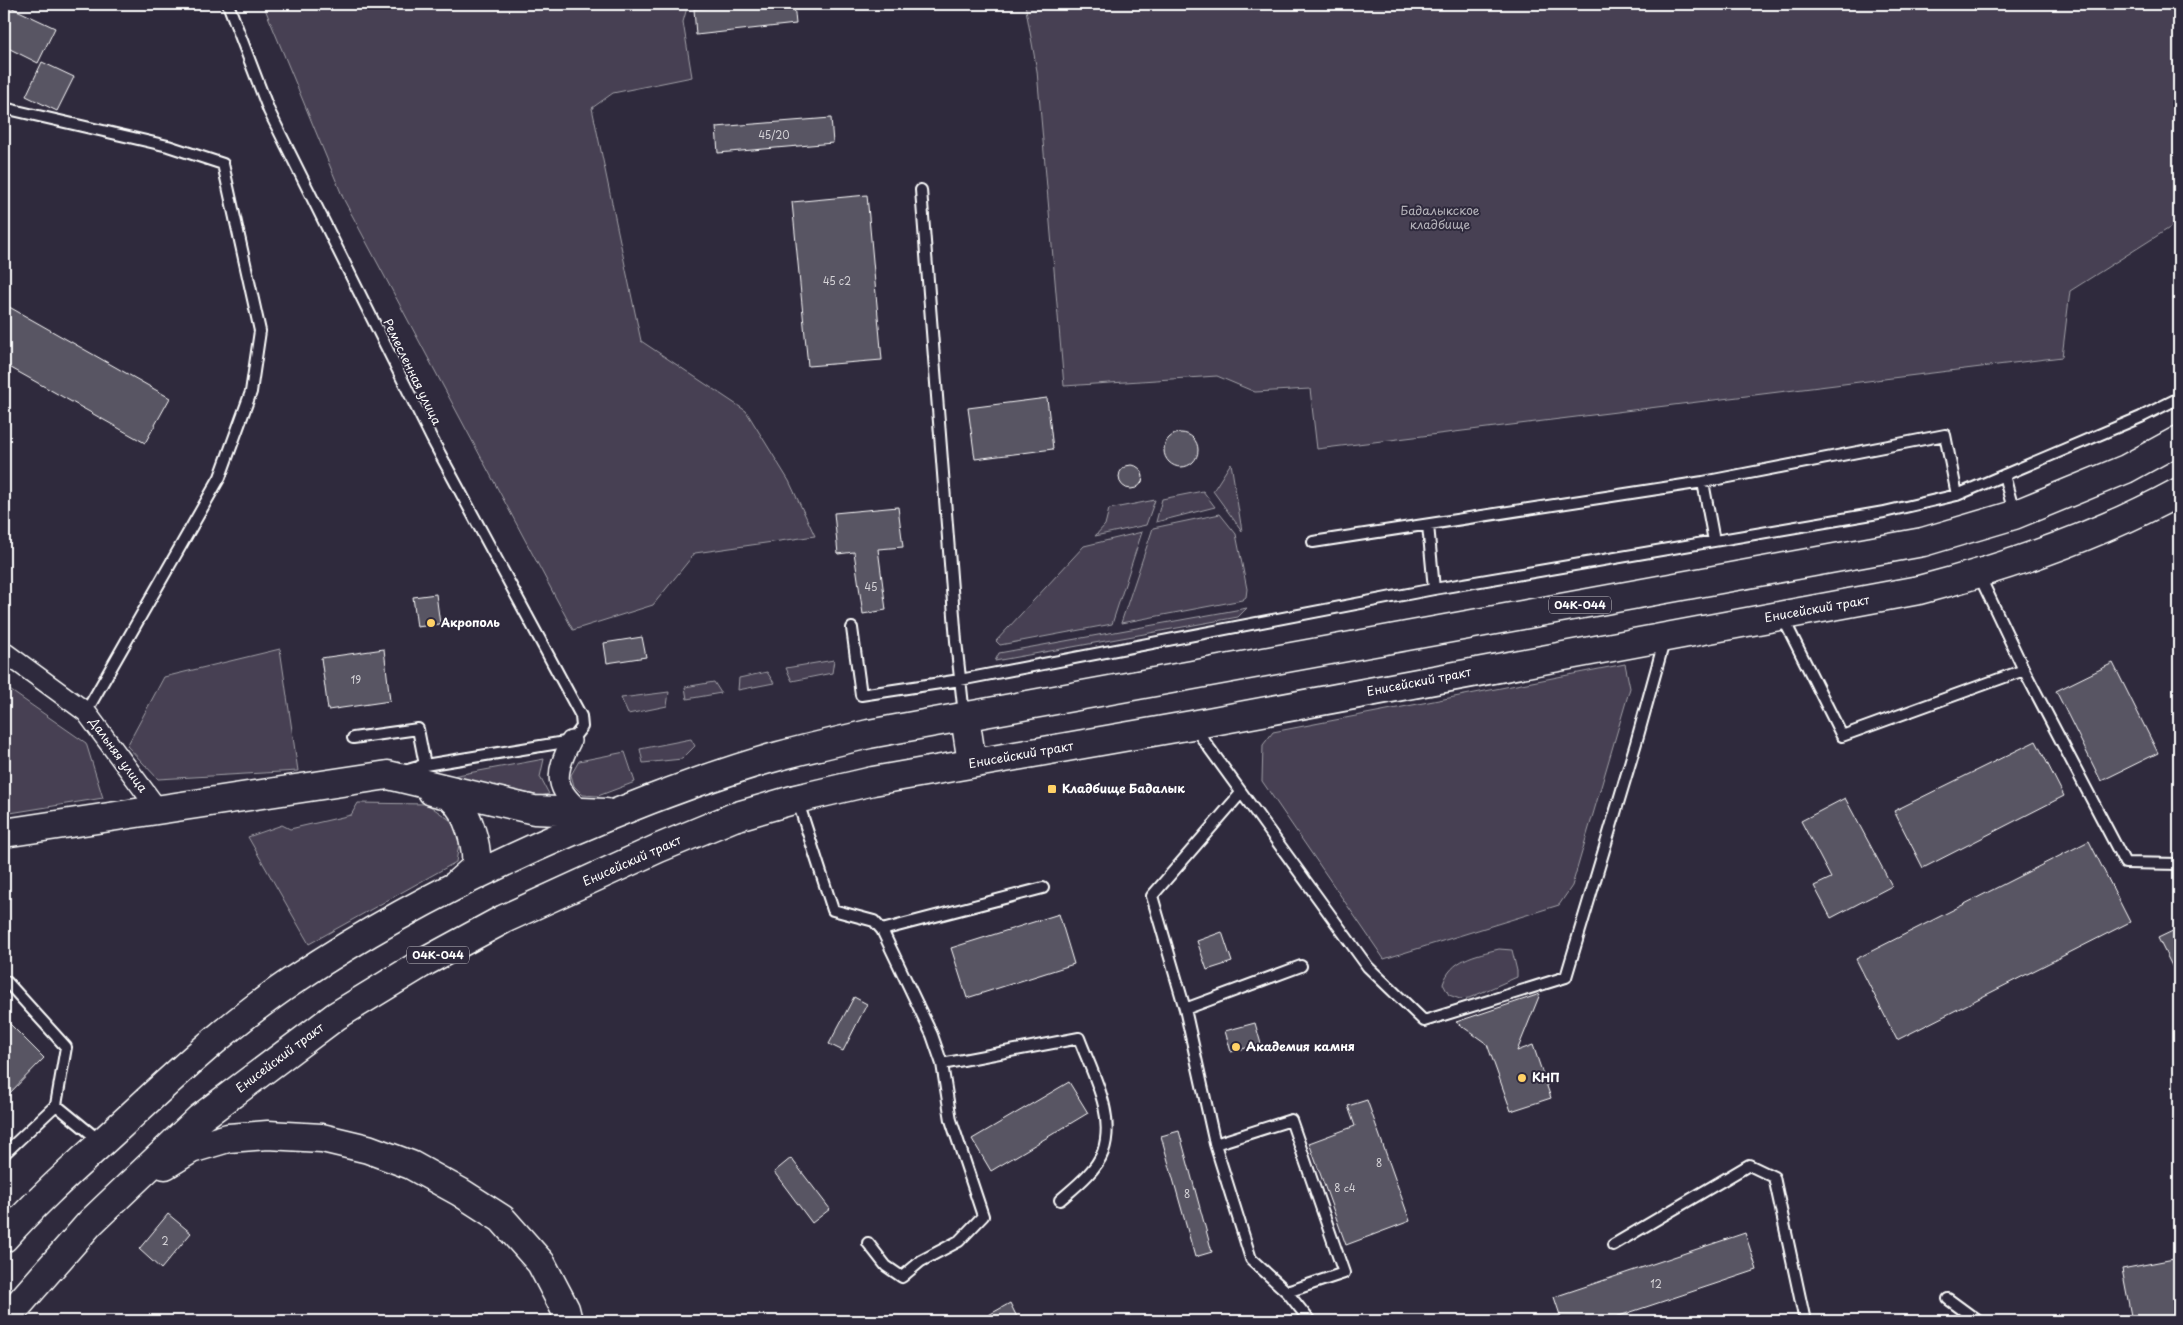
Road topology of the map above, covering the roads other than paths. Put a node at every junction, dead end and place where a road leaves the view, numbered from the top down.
1 (228, 4) edge
2 (4, 108) edge
3 (921, 190) dead end
4 (2179, 398) edge
5 (2179, 440) edge
6 (2004, 475) junction
7 (1703, 482) junction
8 (2179, 492) edge
9 (1958, 495) junction
10 (2014, 514) junction
11 (1428, 525) junction
12 (1714, 541) junction
13 (1314, 542) dead end
14 (1979, 575) junction
15 (1434, 589) junction
16 (1782, 616) junction
17 (852, 628) dead end
18 (1666, 636) junction
19 (4, 652) edge
20 (2024, 670) junction
21 (960, 680) junction
22 (86, 712) junction
23 (965, 717) junction
24 (1192, 725) junction
25 (353, 738) dead end
26 (571, 741) junction
27 (972, 763) junction
28 (424, 765) junction
29 (388, 775) junction
30 (1241, 793) junction
31 (796, 798) junction
32 (157, 808) junction
33 (584, 813) junction
34 (616, 813) junction
35 (4, 833) edge
36 (2179, 864) edge
37 (453, 887) junction
38 (1043, 888) dead end
39 (882, 930) junction
40 (1301, 966) dead end
41 (4, 982) edge
42 (1186, 1009) junction
43 (942, 1064) junction
44 (56, 1105) junction
45 (102, 1142) junction
46 (1215, 1144) junction
47 (4, 1154) edge
48 (123, 1190) junction
49 (1060, 1200) dead end
50 (4, 1238) edge
51 (868, 1243) dead end
52 (1613, 1245) dead end
53 (1287, 1292) junction
54 (1948, 1299) dead end
55 (4, 1321) edge
56 (568, 1321) edge
57 (1310, 1321) edge
58 (1805, 1321) edge
59 (1978, 1321) edge

1 - 26 lane, Ремесленная улица
2 - 22 lane
3 - 21 lane
4 - 6 lane
5 - 10 main road, 04К-044
6 - 9 lane
6 - 10 lane
7 - 9 lane
7 - 11 lane
7 - 12 lane
8 - 14 main road, Енисейский тракт / 04К-044
9 - 12 lane
10 - 23 main road, 04К-044
11 - 13 lane
11 - 15 lane
12 - 15 lane
14 - 16 main road, Енисейский тракт / 04К-044
14 - 20 lane
15 - 21 lane
16 - 18 main road, Енисейский тракт / 04К-044
16 - 20 lane
17 - 21 lane
18 - 24 main road, Енисейский тракт / 04К-044
18 - 30 lane
19 - 22 street, Дальняя улица
20 - 36 lane
21 - 23 lane
22 - 32 street, Дальняя улица
23 - 27 main road
23 - 34 main road, 04К-044
24 - 27 main road, Енисейский тракт / 04К-044
24 - 30 lane
25 - 28 lane
26 - 28 lane
26 - 33 street
27 - 31 main road, Енисейский тракт / 04К-044
28 - 29 lane
29 - 32 main road
29 - 33 main road
29 - 37 main road
30 - 42 lane
31 - 39 lane
31 - 48 main road, Енисейский тракт / 04К-044
32 - 35 main road
33 - 34 main road
34 - 37 main road, 04К-044
37 - 45 main road, 04К-044
38 - 39 lane
39 - 43 lane
40 - 42 lane
41 - 44 lane
42 - 46 lane
43 - 49 lane
43 - 51 lane
44 - 45 lane
44 - 47 lane
45 - 50 main road, 04К-044
46 - 53 lane
46 - 53 lane
48 - 55 main road, Енисейский тракт / 04К-044
48 - 56 main road
52 - 58 lane
53 - 57 lane
54 - 59 lane

